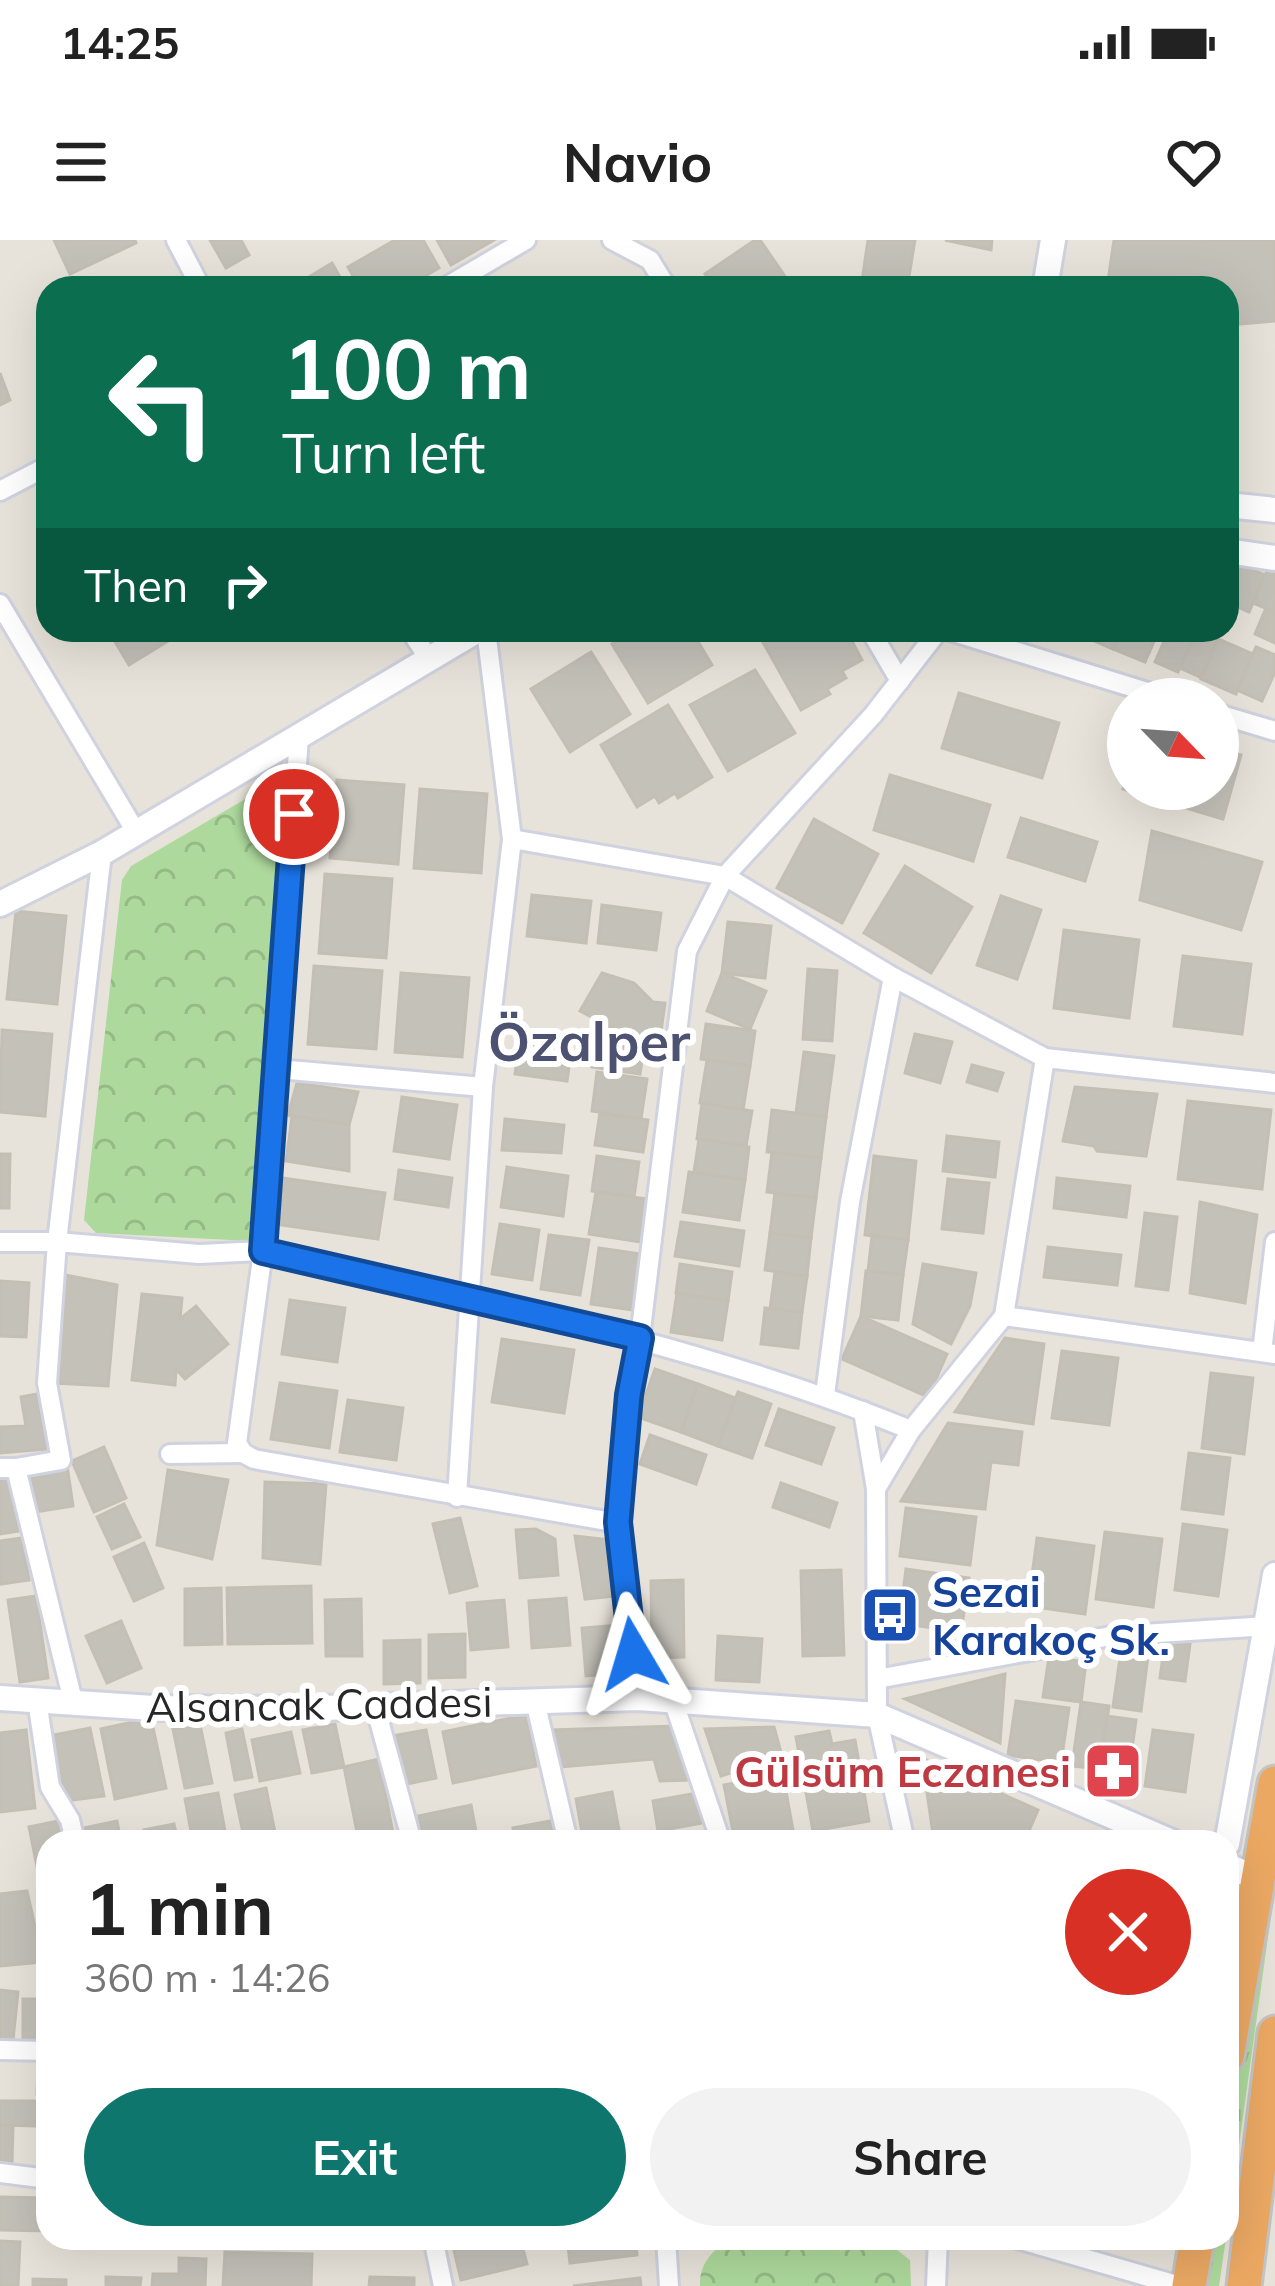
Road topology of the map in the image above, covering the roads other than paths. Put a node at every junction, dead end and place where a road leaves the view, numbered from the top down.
1 (176, 240) edge
2 (526, 240) edge
3 (612, 240) edge
4 (1053, 240) edge
5 (195, 276) edge
6 (465, 276) edge
7 (660, 276) edge
8 (1047, 276) edge
9 (36, 472) edge
10 (0, 491) edge
11 (1239, 506) edge
12 (1275, 510) edge
13 (1239, 553) edge
14 (1275, 559) edge
15 (0, 604) edge
16 (418, 642) edge
17 (460, 642) edge
18 (484, 642) edge
19 (876, 642) edge
20 (933, 642) edge
21 (982, 642) edge
22 (429, 659) junction
23 (1107, 680) edge
24 (900, 681) junction
25 (1239, 720) edge
26 (1275, 731) edge
27 (299, 736) junction
28 (136, 832) junction
29 (512, 839) junction
30 (102, 853) junction
31 (725, 876) junction
32 (0, 904) edge
33 (893, 977) junction
34 (1045, 1058) junction
35 (278, 1069) junction
36 (1275, 1083) edge
37 (483, 1087) junction
38 (0, 1242) edge
39 (1275, 1242) edge
40 (57, 1243) junction
41 (263, 1251) junction
42 (470, 1299) junction
43 (1004, 1316) junction
44 (640, 1338) junction
45 (1269, 1353) edge
46 (824, 1395) junction
47 (863, 1411) junction
48 (911, 1430) junction
49 (243, 1453) junction
50 (170, 1454) dead end
51 (8, 1468) edge
52 (876, 1489) junction
53 (457, 1497) junction
54 (618, 1522) junction
55 (1275, 1575) edge
56 (1268, 1626) junction
57 (877, 1678) junction
58 (0, 1698) edge
59 (638, 1698) junction
60 (37, 1700) junction
61 (673, 1700) junction
62 (73, 1701) junction
63 (536, 1701) junction
64 (375, 1706) junction
65 (877, 1715) junction
66 (1275, 1783) edge
67 (72, 1830) edge
68 (409, 1830) edge
69 (565, 1830) edge
70 (717, 1830) edge
71 (902, 1830) edge
72 (1144, 1830) edge
73 (1230, 1830) edge
74 (1242, 1872) edge
75 (1239, 1909) edge
76 (1275, 2033) edge
77 (0, 2050) edge
78 (36, 2051) edge
79 (1269, 2106) edge
80 (0, 2174) edge
81 (36, 2178) edge
82 (435, 2250) edge
83 (667, 2250) edge
84 (938, 2250) edge
85 (1056, 2250) edge
86 (1194, 2250) edge
87 (442, 2286) edge
88 (669, 2286) edge
89 (936, 2286) edge
90 (1184, 2286) edge
91 (1244, 2286) edge

1 - 5 street
2 - 6 street
3 - 7 street
4 - 8 street
9 - 10 street
11 - 12 street
13 - 14 street
15 - 28 street
16 - 22 street
17 - 22 street
18 - 29 street
19 - 24 street
20 - 24 street
21 - 23 street
22 - 27 street
24 - 31 street
25 - 26 street
27 - 28 street
27 - 35 street
28 - 30 street
29 - 31 street
29 - 37 street
30 - 32 street
30 - 40 street
31 - 33 street
31 - 44 street
33 - 34 street
33 - 46 street
34 - 36 street
34 - 43 street
35 - 37 street
35 - 41 street
37 - 42 street
38 - 40 street
39 - 45 street
40 - 41 street
40 - 51 street
41 - 42 street
41 - 49 street
42 - 44 street
42 - 53 street
43 - 45 street
43 - 48 street
44 - 46 street
44 - 54 street
46 - 47 street
47 - 48 street
47 - 52 street
48 - 52 street
49 - 50 street
49 - 53 street
51 - 62 street
52 - 57 street
53 - 54 street
54 - 59 street
55 - 56 street
56 - 57 street
56 - 73 street
57 - 65 street
58 - 60 street, Alsancak Caddesi
59 - 61 street, Alsancak Caddesi
59 - 63 street, Alsancak Caddesi
60 - 62 street, Alsancak Caddesi
60 - 67 street
61 - 65 street, Alsancak Caddesi
61 - 70 street
62 - 64 street, Alsancak Caddesi
63 - 64 street, Alsancak Caddesi
63 - 69 street
64 - 68 street
65 - 71 street
65 - 72 street, Alsancak Caddesi
66 - 74 highway
74 - 75 highway
76 - 79 highway
77 - 78 street
79 - 91 highway
80 - 81 street
82 - 87 street
83 - 88 street
84 - 89 street
85 - 90 street
86 - 90 highway

